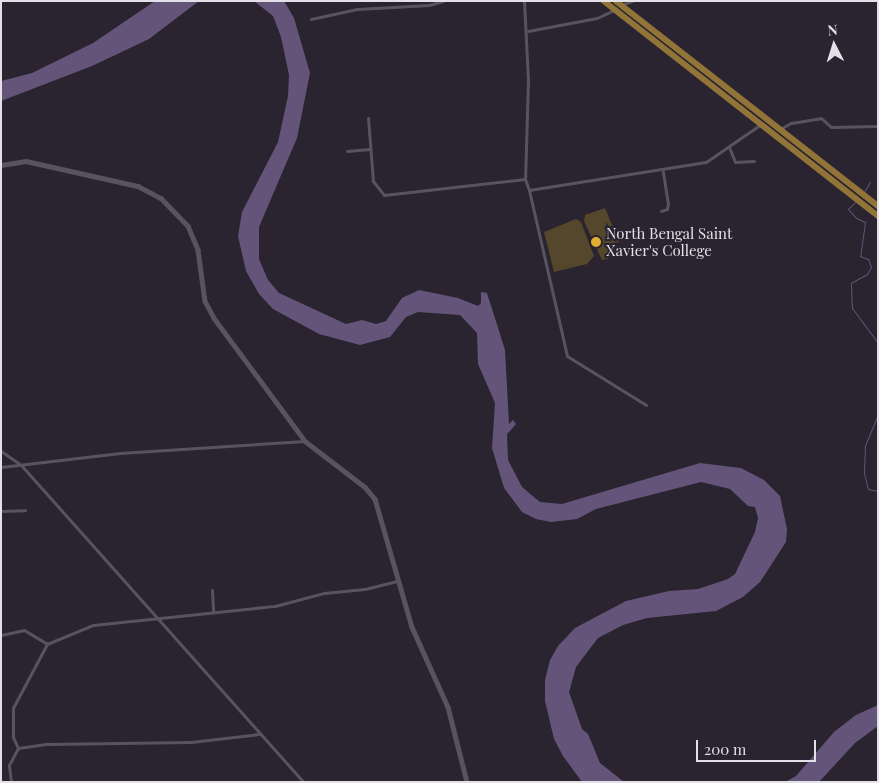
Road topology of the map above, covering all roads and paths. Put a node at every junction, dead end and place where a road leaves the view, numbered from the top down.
1 (443, 1) edge
2 (524, 1) edge
3 (604, 1) edge
4 (632, 1) edge
5 (618, 3) edge
6 (614, 9) junction
7 (311, 19) dead end
8 (528, 31) junction
9 (368, 118) dead end
10 (761, 124) junction
11 (878, 126) edge
12 (780, 129) junction
13 (728, 146) junction
14 (370, 149) junction
15 (347, 151) dead end
16 (754, 160) dead end
17 (1, 165) edge
18 (663, 171) junction
19 (525, 179) junction
20 (530, 190) junction
21 (878, 206) edge
22 (661, 211) dead end
23 (878, 216) edge
24 (646, 405) dead end
25 (305, 441) junction
26 (1, 451) edge
27 (21, 465) junction
28 (1, 467) edge
29 (26, 510) dead end
30 (1, 512) edge
31 (398, 581) junction
32 (212, 590) dead end
33 (214, 611) junction
34 (153, 617) junction
35 (1, 635) edge
36 (47, 644) junction
37 (259, 734) junction
38 (18, 748) junction
39 (11, 782) edge
40 (303, 782) edge
41 (467, 782) edge

1 - 7 street
2 - 8 street
3 - 6 highway
4 - 5 street
5 - 12 highway
6 - 8 street
6 - 10 highway
8 - 19 street
9 - 14 street
10 - 13 street
10 - 23 highway
11 - 12 street
12 - 21 highway
13 - 16 street
13 - 18 street
14 - 15 street
14 - 19 street
17 - 25 street
18 - 20 street
18 - 22 street
19 - 20 street
20 - 24 street
25 - 27 street
25 - 31 street
26 - 27 street
27 - 28 street
27 - 34 street
29 - 30 street
31 - 33 street
31 - 41 street
32 - 33 street
33 - 34 street
34 - 36 street
34 - 37 street
35 - 36 street
36 - 38 street
37 - 38 street
37 - 40 street
38 - 39 street

